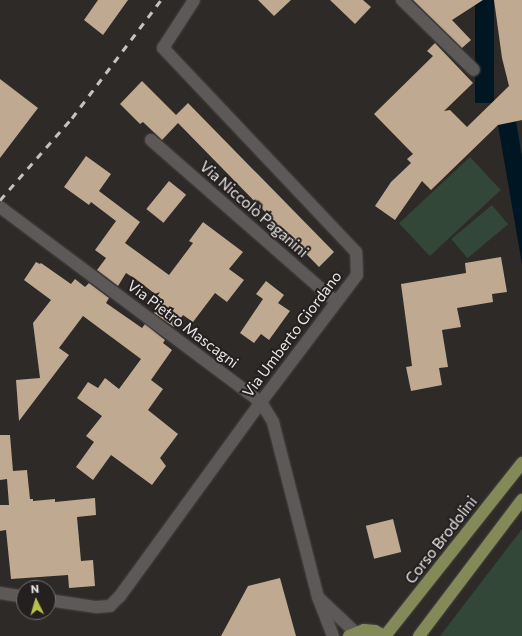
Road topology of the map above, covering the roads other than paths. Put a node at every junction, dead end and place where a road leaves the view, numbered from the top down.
1 (194, 0) edge
2 (402, 0) edge
3 (474, 70) dead end
4 (151, 140) dead end
5 (0, 207) edge
6 (336, 302) junction
7 (261, 402) junction
8 (522, 463) edge
9 (522, 500) edge
10 (0, 594) edge
11 (16, 596) edge
12 (318, 597) junction
13 (56, 601) edge
14 (352, 634) edge
15 (333, 636) edge
16 (384, 636) edge
17 (419, 636) edge

1 - 6 street, Via Umberto Giordano
2 - 3 street
4 - 6 street, Via Niccolò Paganini
5 - 7 street, Via Pietro Mascagni
6 - 7 street, Via Umberto Giordano
7 - 12 street, Via Pietro Mascagni
7 - 13 street, Via Umberto Giordano
8 - 16 main road, Corso Brodolini
9 - 17 main road
10 - 11 street
12 - 14 street
12 - 15 street, Via Pietro Mascagni
14 - 16 main road, Corso Brodolini

